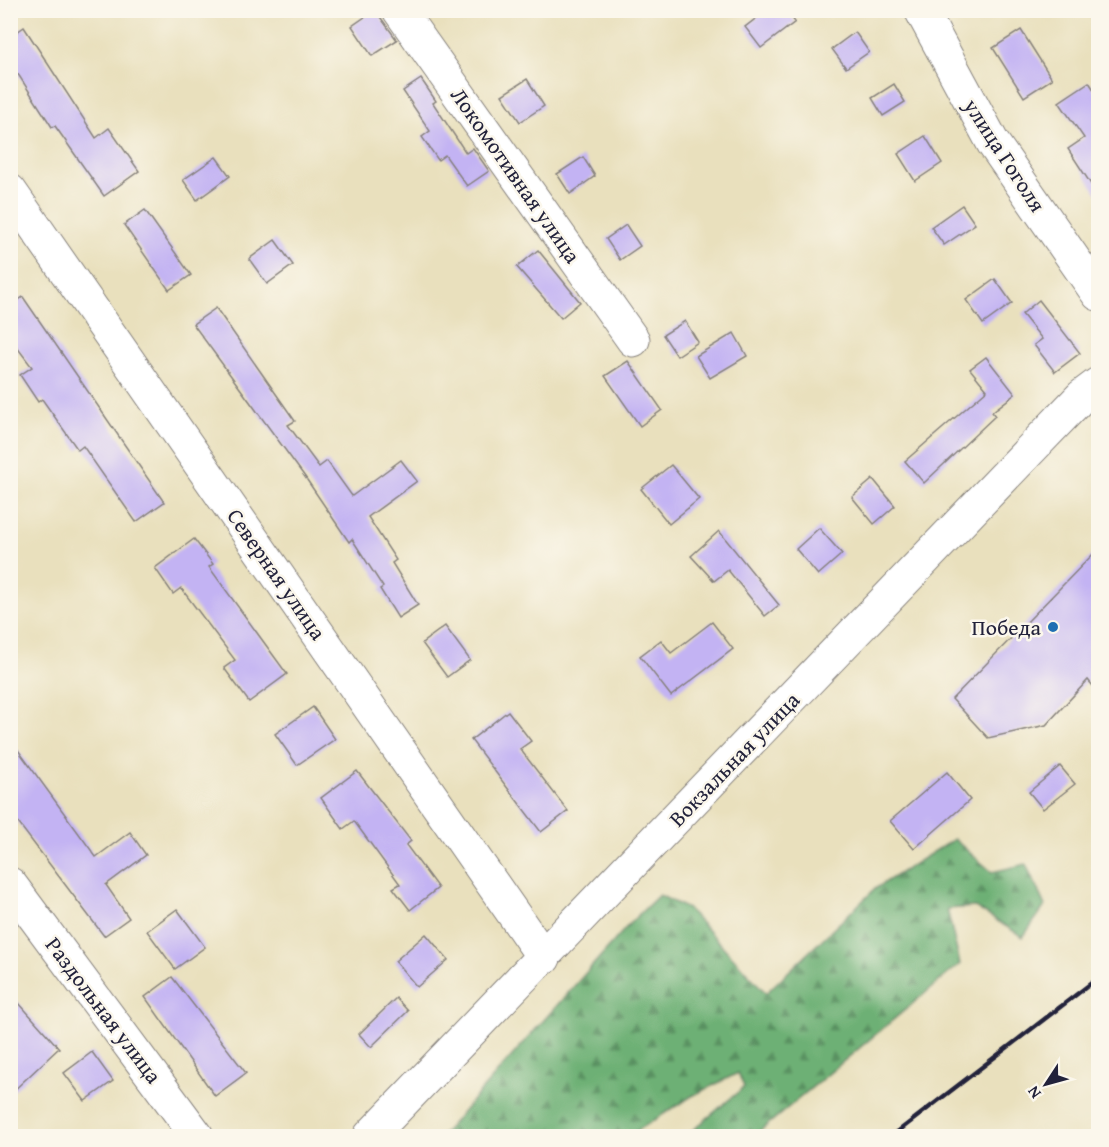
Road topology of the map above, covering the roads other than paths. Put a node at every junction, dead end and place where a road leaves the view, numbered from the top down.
1 (399, 10) edge
2 (921, 10) edge
3 (10, 191) edge
4 (1098, 294) edge
5 (633, 340) dead end
6 (1098, 384) edge
7 (10, 884) edge
8 (544, 958) junction
9 (197, 1137) edge
10 (370, 1137) edge

1 - 5 street, Локомотивная улица
2 - 4 street, улица Гоголя
3 - 8 street, Северная улица
6 - 8 street, Вокзальная улица
7 - 9 street, Раздольная улица
8 - 10 street, Вокзальная улица

